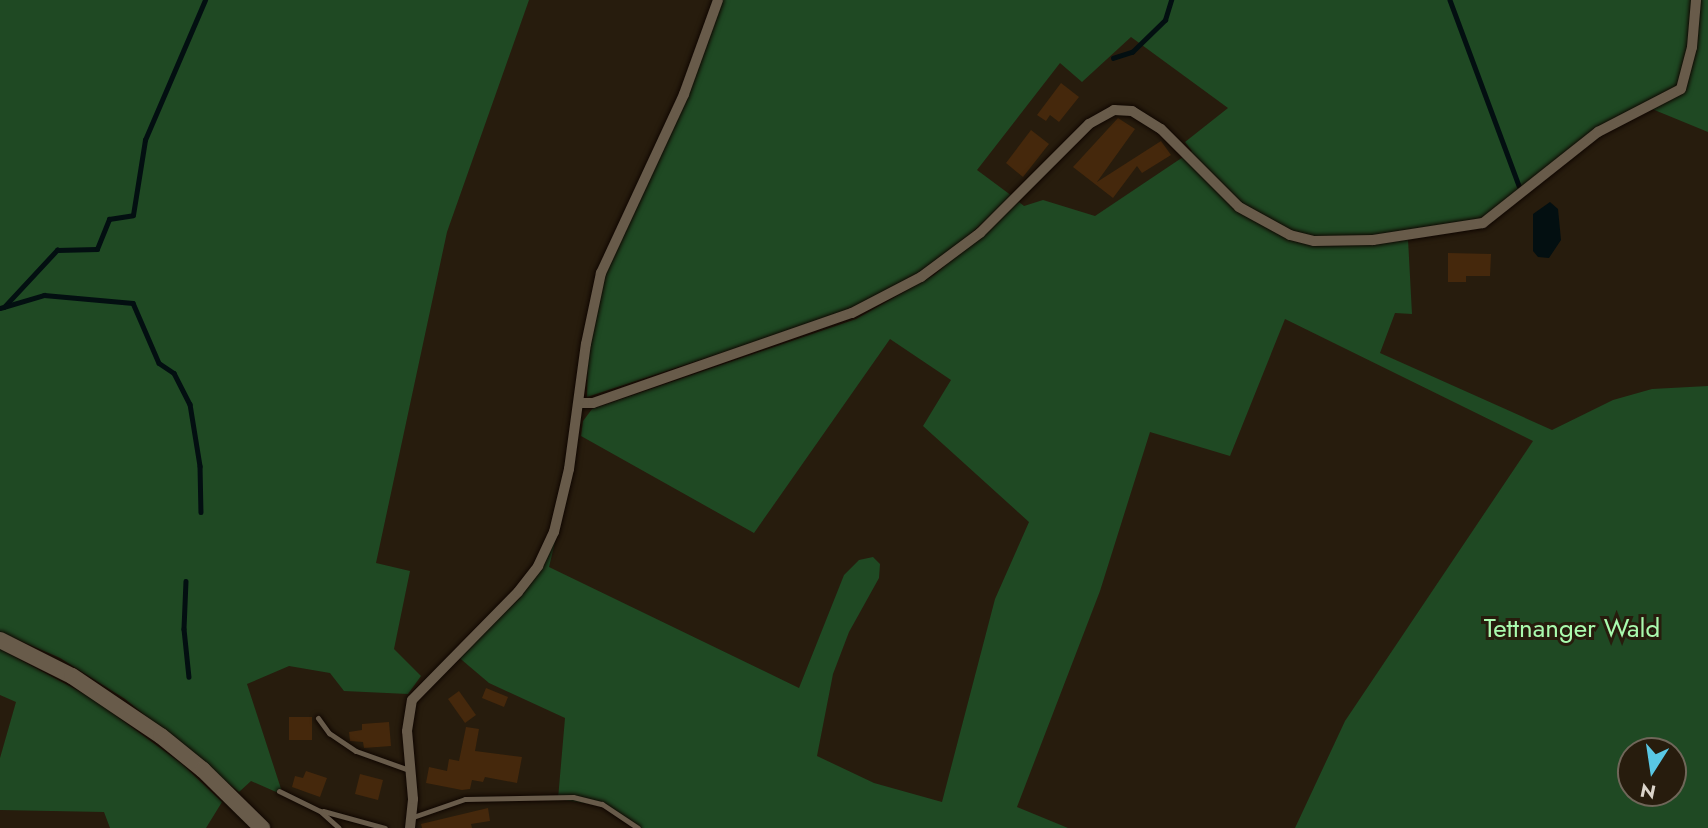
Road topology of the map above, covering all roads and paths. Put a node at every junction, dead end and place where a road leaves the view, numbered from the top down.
1 (718, 0) edge
2 (1696, 0) edge
3 (580, 403) junction
4 (0, 640) edge
5 (318, 718) dead end
6 (412, 771) junction
7 (279, 791) dead end
8 (320, 811) junction
9 (412, 822) edge
10 (262, 828) edge
11 (339, 828) edge
12 (384, 828) edge
13 (638, 828) edge

1 - 3 street
2 - 3 street
3 - 6 street
4 - 10 main road
5 - 6 lane
6 - 9 street
7 - 8 lane
8 - 11 lane
8 - 12 lane
9 - 13 lane

